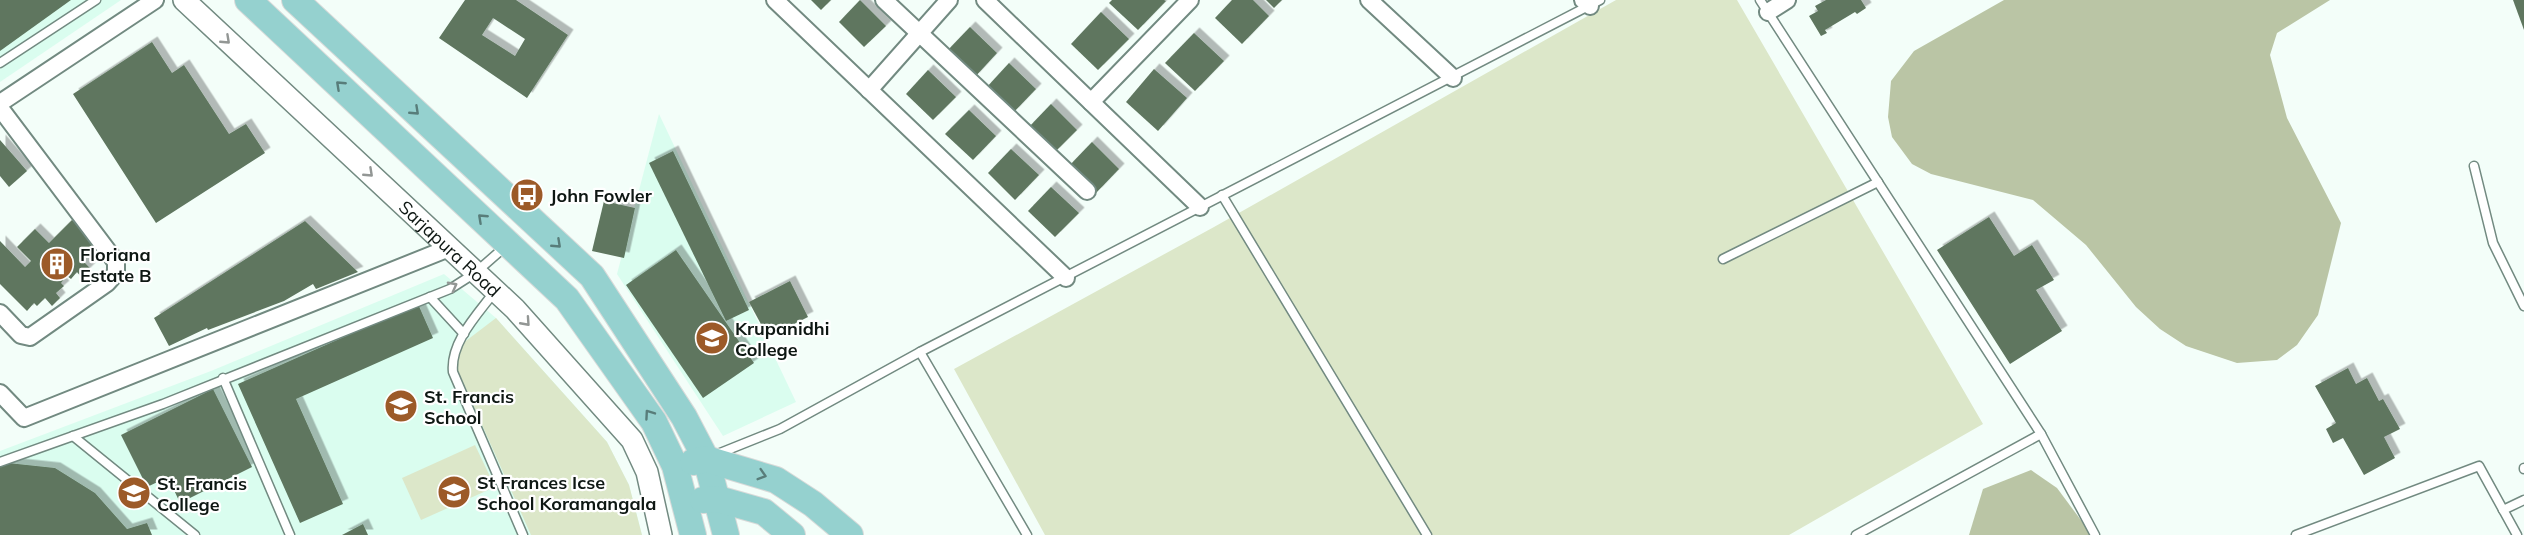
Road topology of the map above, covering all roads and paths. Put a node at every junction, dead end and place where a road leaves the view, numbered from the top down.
1 (96, 0) edge
2 (156, 0) edge
3 (184, 0) edge
4 (248, 0) edge
5 (295, 0) edge
6 (775, 0) edge
7 (884, 0) edge
8 (949, 0) edge
9 (985, 0) edge
10 (1190, 0) edge
11 (1369, 0) edge
12 (1787, 0) edge
13 (1591, 2) edge
14 (1764, 6) edge
15 (919, 33) junction
16 (0, 63) edge
17 (1453, 78) junction
18 (869, 90) junction
19 (1090, 102) junction
20 (0, 103) edge
21 (0, 108) edge
22 (2474, 166) dead end
23 (1878, 182) junction
24 (1087, 191) dead end
25 (1222, 195) junction
26 (1200, 207) junction
27 (509, 244) junction
28 (449, 248) junction
29 (1723, 259) dead end
30 (475, 273) junction
31 (1066, 278) junction
32 (495, 291) junction
33 (430, 297) junction
34 (2524, 306) edge
35 (0, 312) edge
36 (464, 334) junction
37 (920, 352) junction
38 (224, 378) junction
39 (2, 397) edge
40 (2041, 434) junction
41 (73, 436) junction
42 (706, 459) junction
43 (0, 462) edge
44 (675, 466) junction
45 (718, 499) junction
46 (2524, 500) edge
47 (684, 501) junction
48 (2503, 510) junction
49 (195, 535) edge
50 (290, 535) edge
51 (523, 535) edge
52 (661, 535) edge
53 (693, 535) edge
54 (726, 535) edge
55 (792, 535) edge
56 (850, 535) edge
57 (1027, 535) edge
58 (1427, 535) edge
59 (1856, 535) edge
60 (2095, 535) edge
61 (2296, 535) edge
62 (2517, 535) edge

1 - 16 lane
2 - 20 street
3 -> 28 street, Sarjapura Road
27 -> 4 main road
5 -> 42 main road
6 - 18 street
7 - 15 street
8 - 15 street
9 - 19 street
10 - 19 street
11 - 17 street
12 - 14 street
13 - 17 lane
14 - 23 lane
15 - 18 street
15 - 24 street
17 - 25 lane
18 - 31 street
19 - 26 street
21 - 35 street
22 - 34 lane
23 - 29 lane
23 - 40 lane
25 - 26 lane
25 - 58 lane
26 - 31 lane
27 - 30 lane
44 -> 27 main road
28 - 30 street, Sarjapura Road
28 - 39 street
30 - 32 street, Sarjapura Road
33 -> 30 lane
31 - 37 lane
32 - 36 lane
32 -> 52 street, Sarjapura Road
33 - 36 lane
33 - 38 lane
36 - 51 lane
37 - 42 lane
37 - 57 lane
38 - 41 lane
38 - 50 lane
40 - 59 lane
40 - 60 lane
41 - 43 lane
41 - 49 lane
42 - 44 main road
42 - 45 main road
42 -> 56 main road
44 - 47 main road
45 - 47 main road
45 - 54 main road
45 - 55 main road
46 - 48 lane
47 - 53 main road
48 - 61 lane
48 - 62 lane

